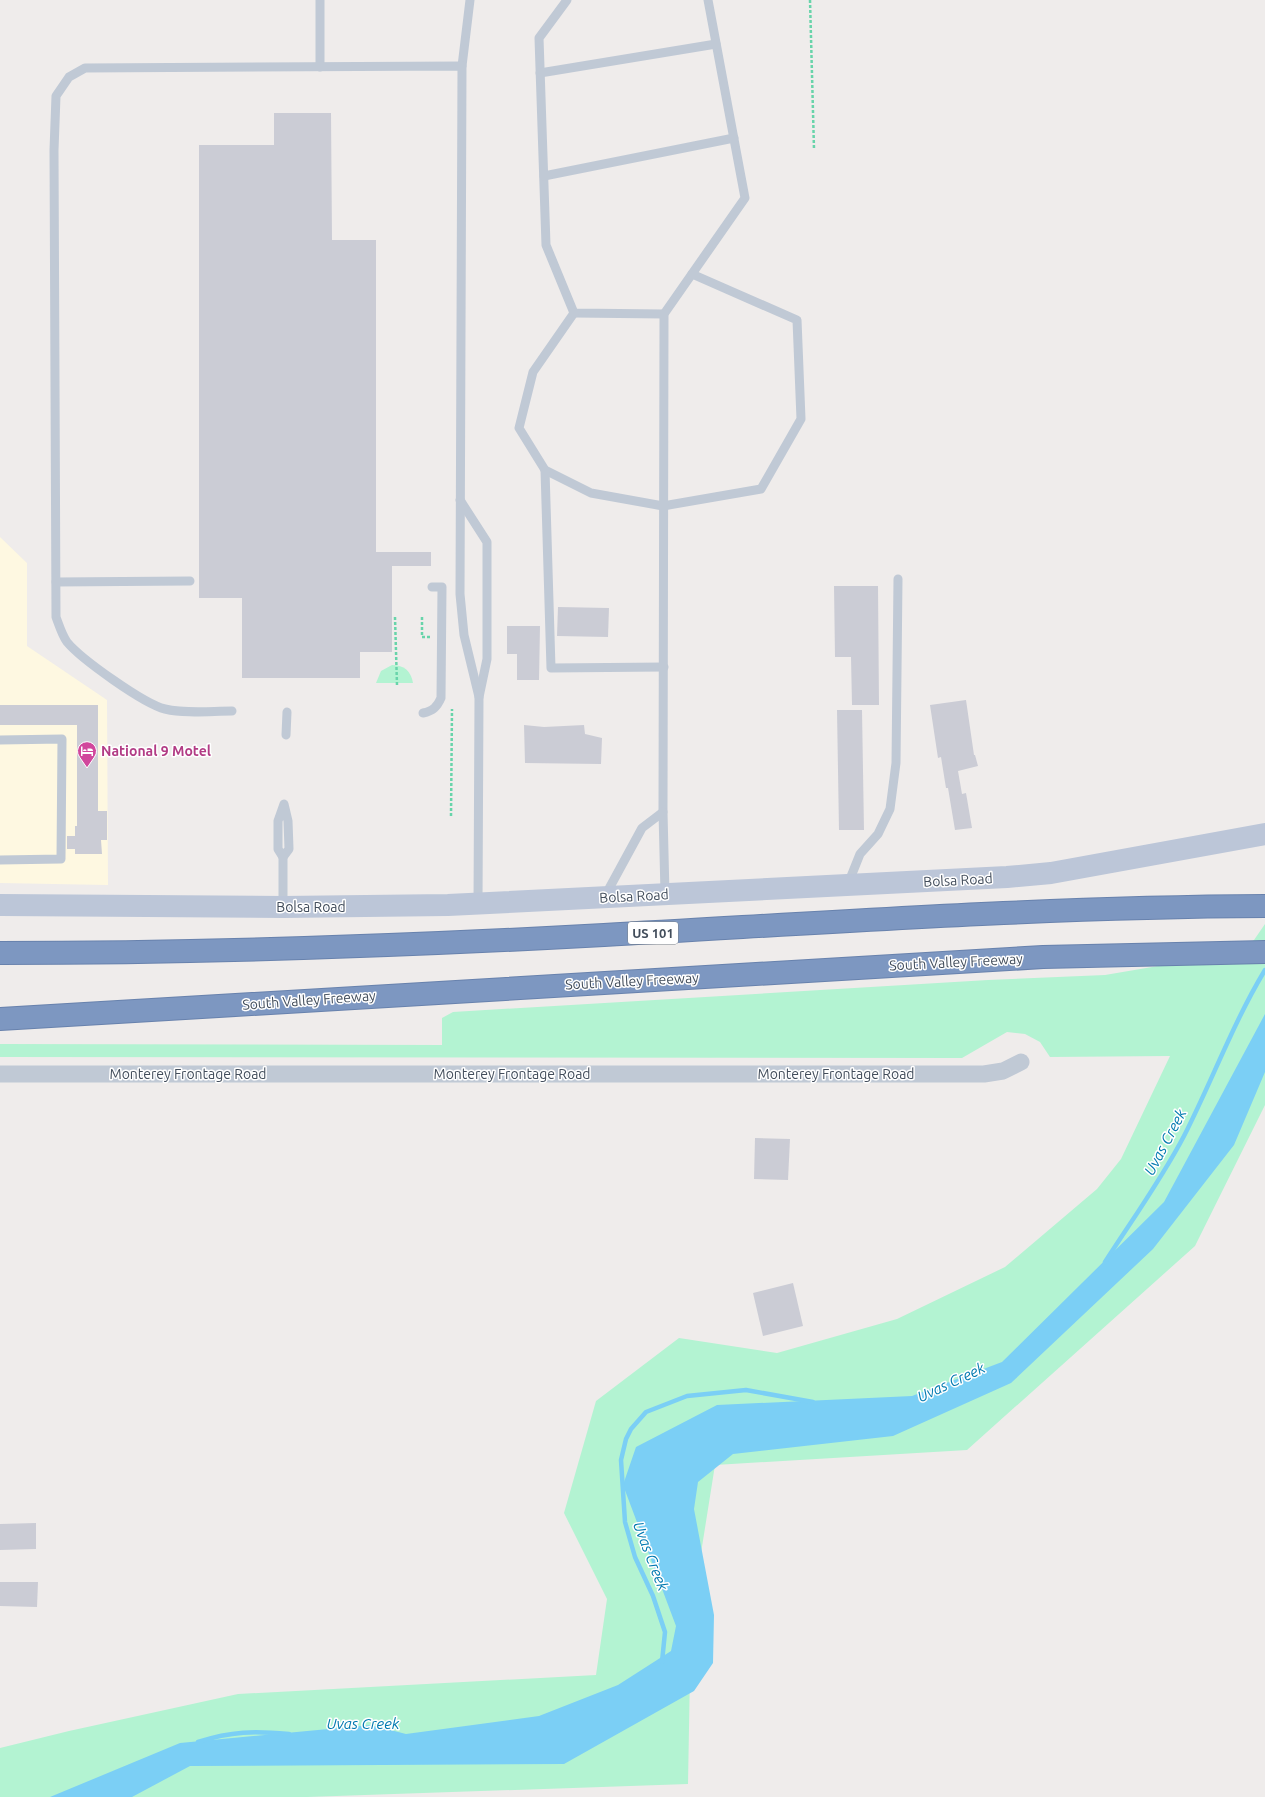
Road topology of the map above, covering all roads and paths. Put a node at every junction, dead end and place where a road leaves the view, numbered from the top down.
1 (320, 0) edge
2 (470, 0) edge
3 (567, 0) edge
4 (708, 0) edge
5 (810, 0) edge
6 (716, 44) junction
7 (462, 66) junction
8 (320, 67) junction
9 (540, 73) junction
10 (734, 138) junction
11 (814, 149) dead end
12 (544, 176) junction
13 (692, 274) junction
14 (574, 313) junction
15 (664, 314) junction
16 (545, 470) junction
17 (460, 499) junction
18 (663, 506) junction
19 (898, 579) dead end
20 (190, 581) dead end
21 (56, 582) junction
22 (432, 587) dead end
23 (395, 617) dead end
24 (422, 617) dead end
25 (430, 637) dead end
26 (664, 667) junction
27 (397, 685) dead end
28 (479, 697) junction
29 (452, 709) dead end
30 (232, 711) dead end
31 (287, 712) dead end
32 (423, 713) dead end
33 (286, 735) dead end
34 (0, 740) edge
35 (663, 812) junction
36 (451, 816) dead end
37 (1265, 834) edge
38 (283, 857) dead end
39 (0, 860) edge
40 (847, 886) junction
41 (665, 894) junction
42 (604, 898) junction
43 (478, 904) junction
44 (0, 905) edge
45 (1265, 906) edge
46 (283, 907) junction
47 (1265, 952) edge
48 (0, 953) edge
49 (0, 1019) edge
50 (1021, 1062) dead end
51 (0, 1074) edge

1 - 8 lane
2 - 7 lane
3 - 9 lane
4 - 6 lane
5 - 11 path
6 - 9 lane
6 - 10 lane
7 - 8 lane
7 - 17 lane
8 - 21 lane
9 - 12 lane
10 - 12 lane
10 - 13 lane
12 - 14 lane
13 - 15 lane
13 - 18 lane
14 - 15 lane
14 - 16 lane
15 - 18 lane
16 - 18 lane
16 - 26 lane
17 - 28 lane
17 - 28 lane
18 - 26 lane
19 - 40 lane
20 - 21 lane
21 - 30 lane
22 - 32 lane
23 - 27 path
24 - 25 path
26 - 35 lane
28 - 43 lane
29 - 36 path
31 - 33 lane
34 - 39 lane
35 - 41 lane
35 - 42 lane
37 - 40 main road, Bolsa Road
38 - 46 lane
40 - 41 main road, Bolsa Road
41 - 42 main road, Bolsa Road
42 - 43 main road, Bolsa Road
43 - 46 main road, Bolsa Road
44 - 46 main road, Bolsa Road
45 - 48 highway, US 101
47 - 49 highway, South Valley Freeway
50 - 51 street, Monterey Frontage Road

